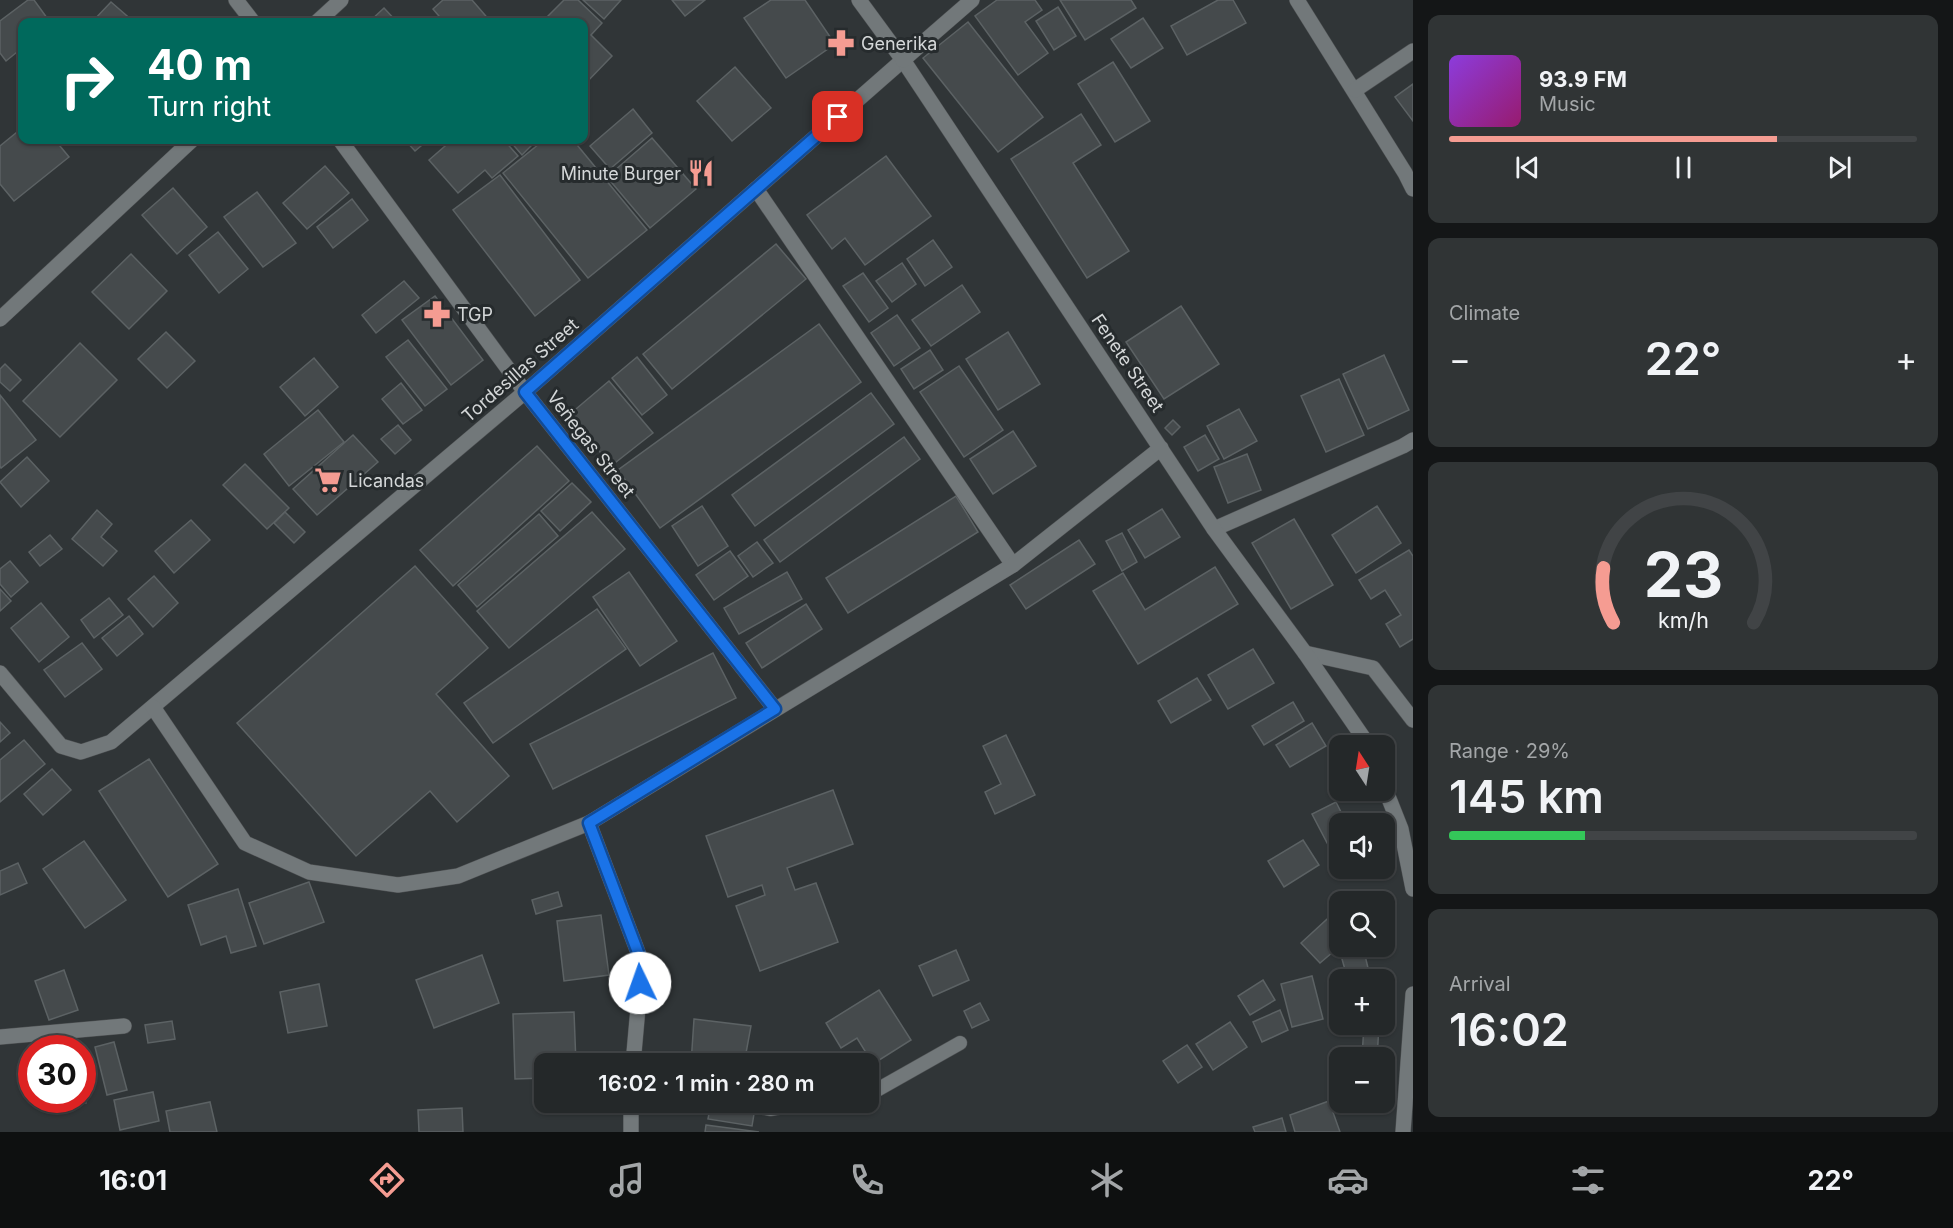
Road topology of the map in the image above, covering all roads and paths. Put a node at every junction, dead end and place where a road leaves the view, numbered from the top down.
1 (236, 0) edge
2 (341, 0) edge
3 (859, 0) edge
4 (972, 0) edge
5 (1297, 0) edge
6 (250, 18) edge
7 (321, 18) edge
8 (1413, 51) edge
9 (903, 60) junction
10 (1354, 90) junction
11 (188, 144) edge
12 (343, 144) edge
13 (756, 189) junction
14 (1413, 189) edge
15 (0, 319) edge
16 (525, 392) junction
17 (1413, 440) edge
18 (1161, 448) junction
19 (1214, 529) junction
20 (1013, 565) junction
21 (1305, 653) junction
22 (0, 673) edge
23 (153, 707) junction
24 (775, 709) junction
25 (1413, 720) edge
26 (1361, 735) edge
27 (1390, 801) edge
28 (589, 823) junction
29 (1413, 889) edge
30 (1413, 994) edge
31 (124, 1026) dead end
32 (0, 1037) edge
33 (960, 1043) dead end
34 (634, 1053) edge
35 (879, 1089) edge
36 (631, 1113) edge
37 (1401, 1131) edge
38 (631, 1132) edge

1 - 6 street
2 - 7 street
3 - 9 street, Fenete Street
4 - 9 street, Tordesillas Street
5 - 10 street
8 - 10 street
9 - 13 street, Tordesillas Street
9 - 18 street, Fenete Street
10 - 14 street
11 - 15 street
12 - 16 street, Veñegas Street
13 - 16 street, Tordesillas Street
13 - 20 street
16 - 23 street, Tordesillas Street
16 - 24 street, Veñegas Street
17 - 19 street
18 - 19 street, Fenete Street
18 - 20 street
19 - 21 street, Fenete Street
20 - 24 street
21 - 25 street
21 - 26 street, Fenete Street
22 - 23 street, Tordesillas Street
23 - 28 street
24 - 28 street
27 - 29 street
28 - 34 street
30 - 37 street
31 - 32 street
33 - 35 lane
36 - 38 street

